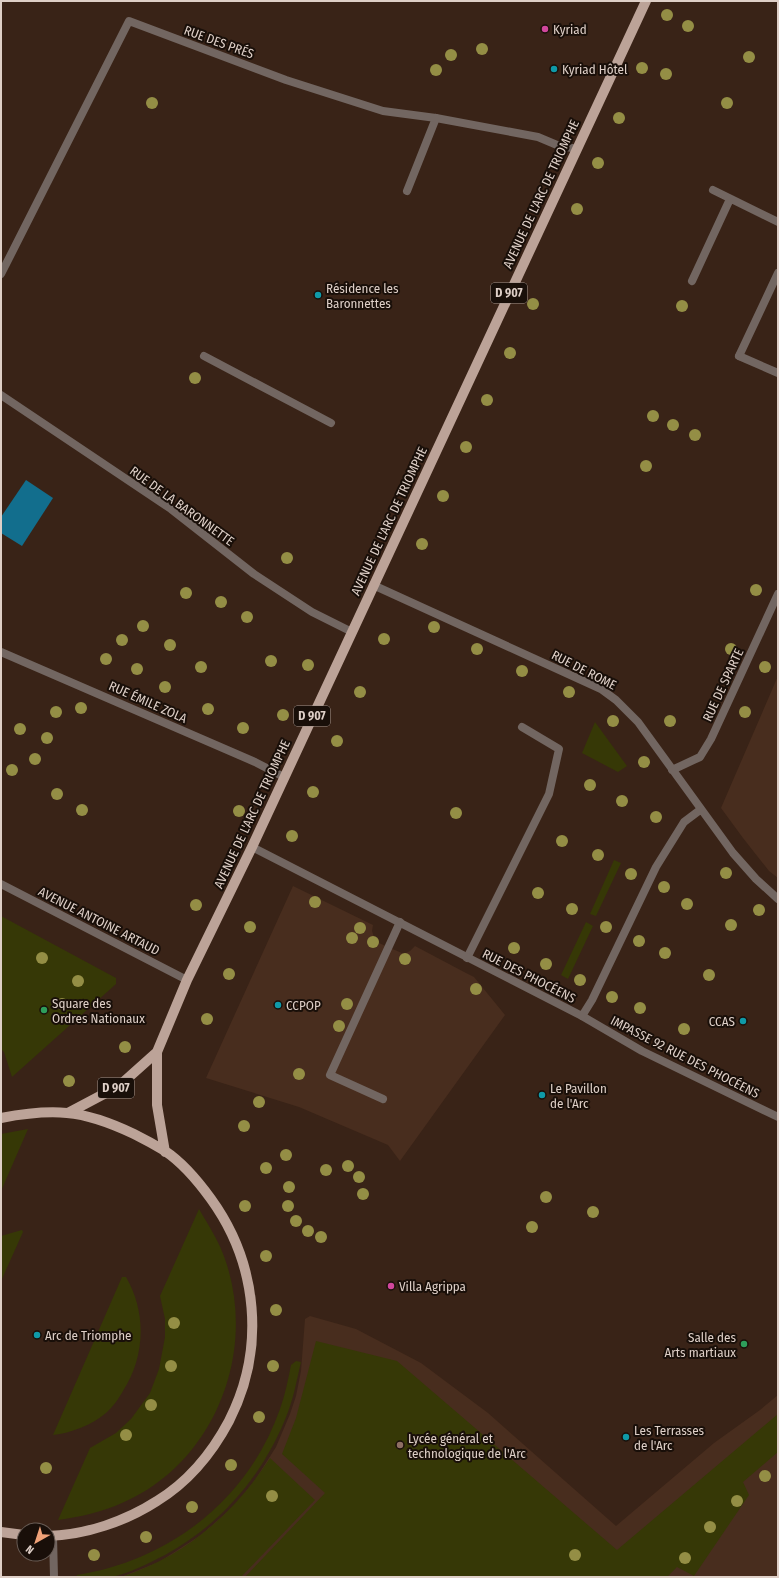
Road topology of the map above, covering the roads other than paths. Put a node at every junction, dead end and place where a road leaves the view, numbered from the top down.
1 (646, 1) edge
2 (436, 118) junction
3 (577, 149) junction
4 (713, 190) dead end
5 (407, 191) dead end
6 (730, 198) junction
7 (778, 222) edge
8 (778, 273) edge
9 (1, 274) edge
10 (692, 281) dead end
11 (204, 356) dead end
12 (778, 373) edge
13 (1, 395) edge
14 (331, 423) dead end
15 (373, 585) junction
16 (778, 594) edge
17 (352, 632) junction
18 (1, 652) edge
19 (522, 728) dead end
20 (672, 770) junction
21 (284, 777) junction
22 (700, 810) junction
23 (252, 847) junction
24 (1, 884) edge
25 (778, 899) edge
26 (400, 922) junction
27 (467, 958) junction
28 (187, 980) junction
29 (582, 1016) junction
30 (157, 1052) junction
31 (383, 1099) dead end
32 (68, 1113) junction
33 (778, 1117) edge
34 (1, 1118) edge
35 (165, 1152) junction
36 (2, 1533) edge
37 (16, 1534) edge
38 (56, 1535) edge
39 (53, 1562) edge
40 (54, 1577) edge

1 - 3 main road, AVENUE DE L'ARC DE TRIOMPHE / D 907
2 - 3 street, RUE DES PRÉS
2 - 5 street
2 - 9 street, RUE DES PRÉS
3 - 15 main road, AVENUE DE L'ARC DE TRIOMPHE / D 907
4 - 6 street
6 - 7 street
6 - 10 street
8 - 12 street
11 - 14 street
13 - 17 street, RUE DE LA BARONNETTE
15 - 17 main road, AVENUE DE L'ARC DE TRIOMPHE / D 907
15 - 20 street, RUE DE ROME
16 - 20 street, RUE DE SPARTE
17 - 21 main road, AVENUE DE L'ARC DE TRIOMPHE / D 907
18 - 21 street, RUE ÉMILE ZOLA
19 - 27 street
20 - 22 street, RUE DE ROME
21 - 23 main road, AVENUE DE L'ARC DE TRIOMPHE / D 907
22 - 25 street, RUE DE ROME
22 - 29 street, RUE DES PHOCÉENS
23 - 26 street, RUE DES PHOCÉENS
23 - 28 main road, AVENUE DE L'ARC DE TRIOMPHE / D 907
24 - 28 street, AVENUE ANTOINE ARTAUD
26 - 27 street, RUE DES PHOCÉENS
26 - 31 street
27 - 29 street, RUE DES PHOCÉENS
28 - 30 main road, AVENUE DE L'ARC DE TRIOMPHE / D 907
29 - 33 street, IMPASSE 92 RUE DES PHOCÉENS
30 - 32 main road, D 907
30 - 35 main road, D 907
32 - 34 main road
32 - 35 main road
35 - 38 main road
36 - 37 main road
39 - 40 street

